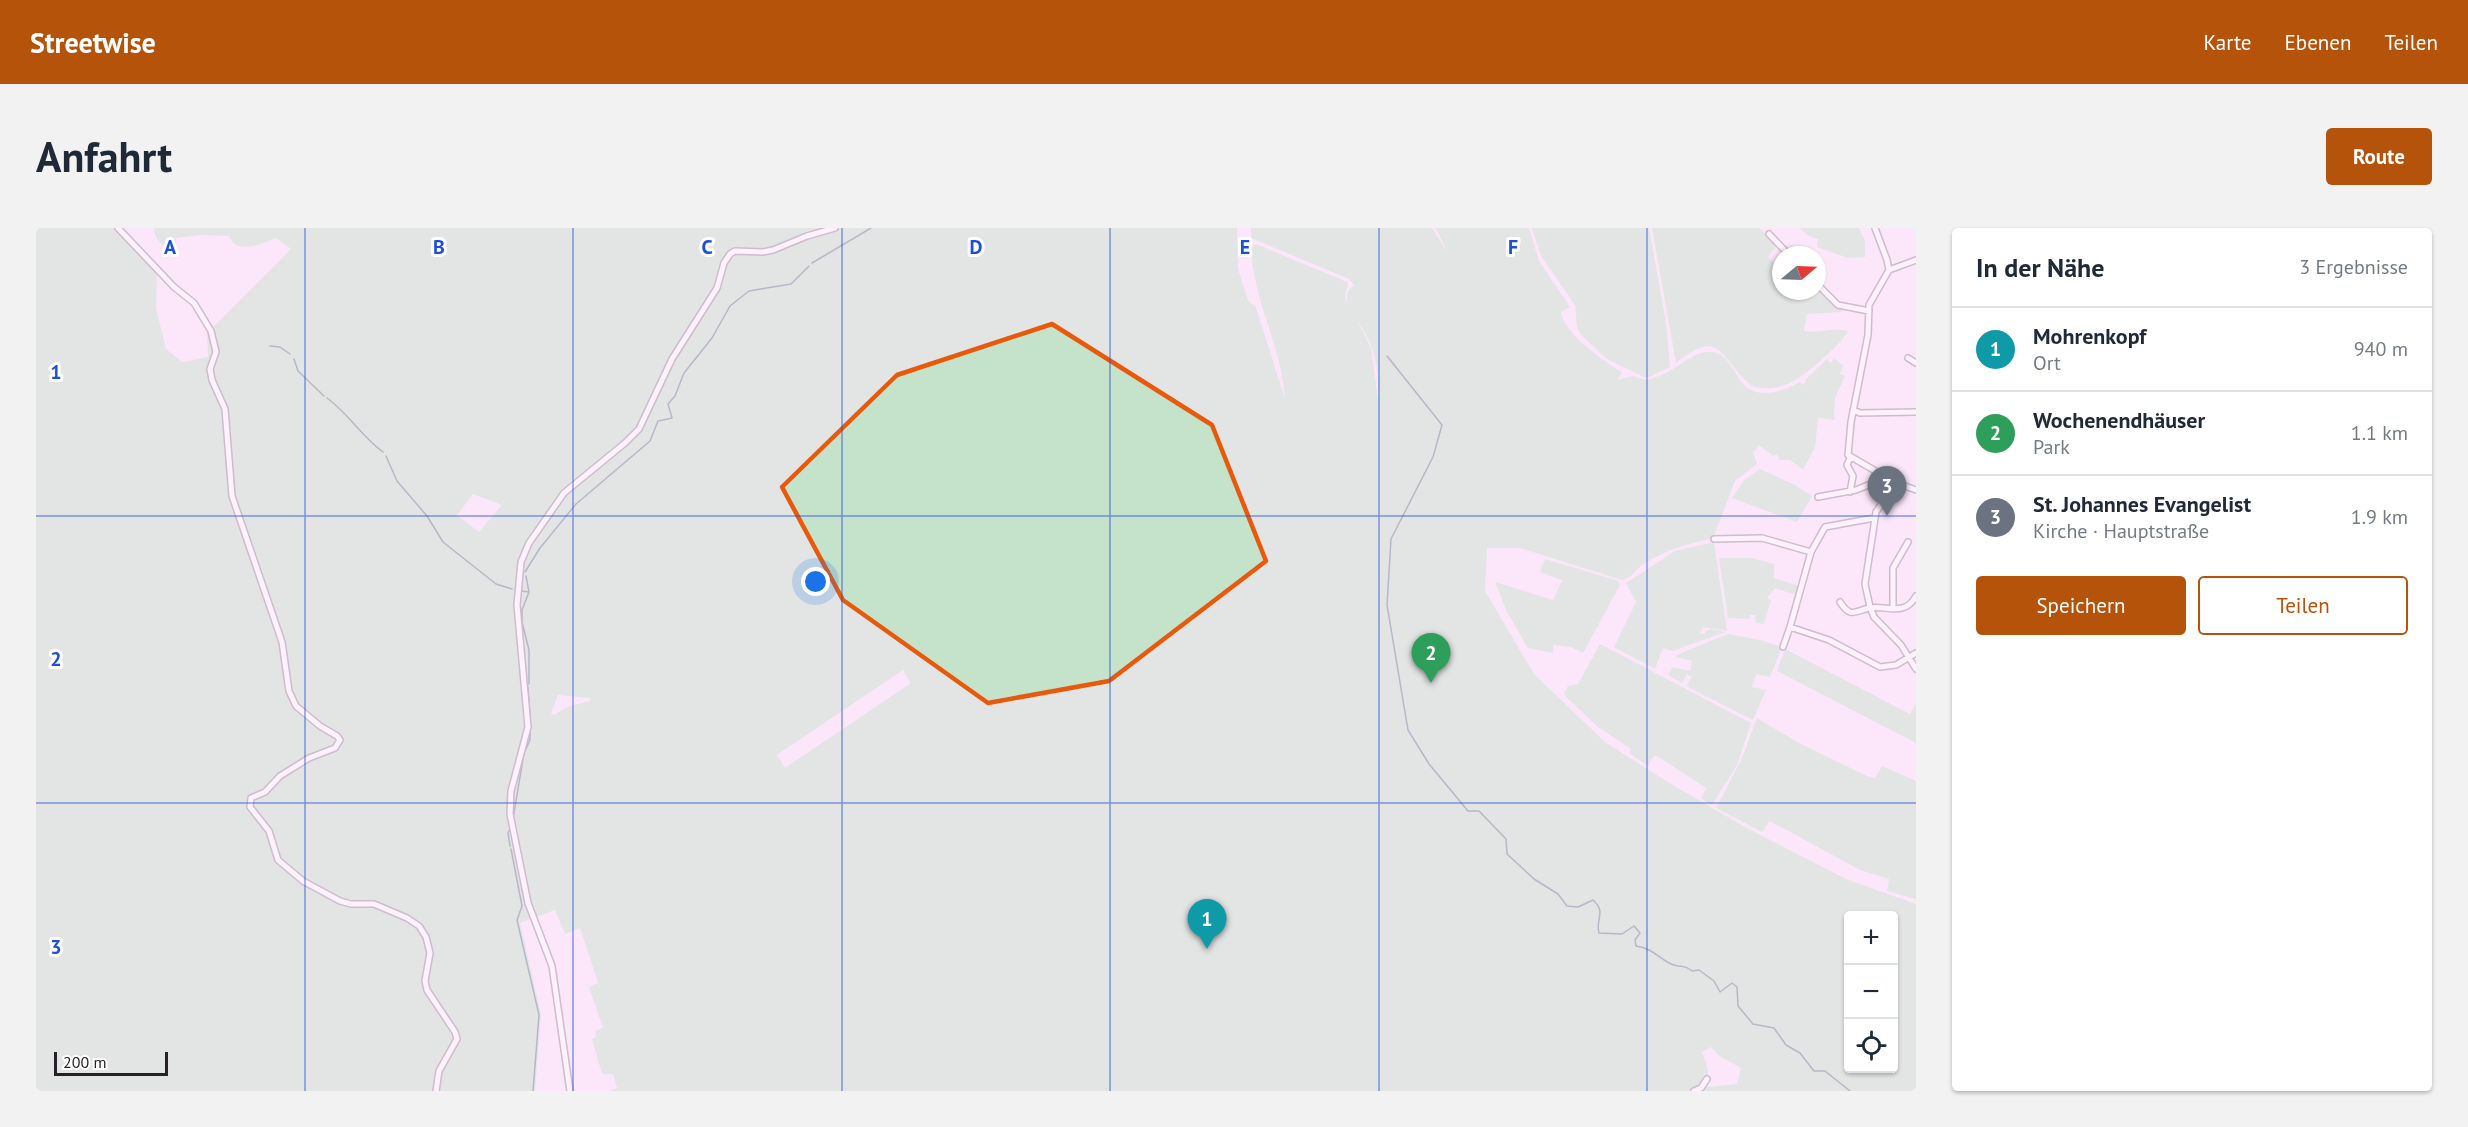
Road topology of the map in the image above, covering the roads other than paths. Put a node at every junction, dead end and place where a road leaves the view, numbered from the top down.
1 (118, 228) edge
2 (835, 228) edge
3 (1875, 228) edge
4 (1769, 234) dead end
5 (1780, 246) edge
6 (1916, 260) edge
7 (1889, 270) junction
8 (1826, 293) edge
9 (1869, 311) junction
10 (1908, 358) dead end
11 (1916, 363) edge
12 (1853, 410) junction
13 (1916, 412) edge
14 (1850, 458) junction
15 (1879, 478) junction
16 (1896, 483) junction
17 (1916, 490) edge
18 (1850, 492) junction
19 (1818, 497) dead end
20 (1883, 499) junction
21 (1874, 518) junction
22 (1714, 539) dead end
23 (1908, 542) dead end
24 (1811, 552) junction
25 (1916, 596) edge
26 (1840, 602) dead end
27 (1870, 608) junction
28 (1893, 609) junction
29 (1790, 627) junction
30 (1783, 647) dead end
31 (1916, 653) edge
32 (1909, 657) junction
33 (1916, 669) edge
34 (1707, 1079) dead end
35 (436, 1091) edge
36 (570, 1091) edge
37 (1694, 1091) edge

1 - 35 street
2 - 36 street
3 - 7 street
4 - 5 street
6 - 7 street
7 - 9 street
8 - 9 street
9 - 12 street
10 - 11 street
12 - 13 street
12 - 14 street
14 - 15 street
14 - 18 street
15 - 16 street
15 - 18 street
15 - 20 street
16 - 17 street
16 - 20 street
18 - 19 street
20 - 21 street
21 - 24 street
21 - 27 street
22 - 24 street
23 - 28 street
24 - 29 street
25 - 28 street
26 - 27 street
27 - 28 street
27 - 32 street
29 - 30 street
29 - 32 street
31 - 32 street
32 - 33 street
34 - 37 street

